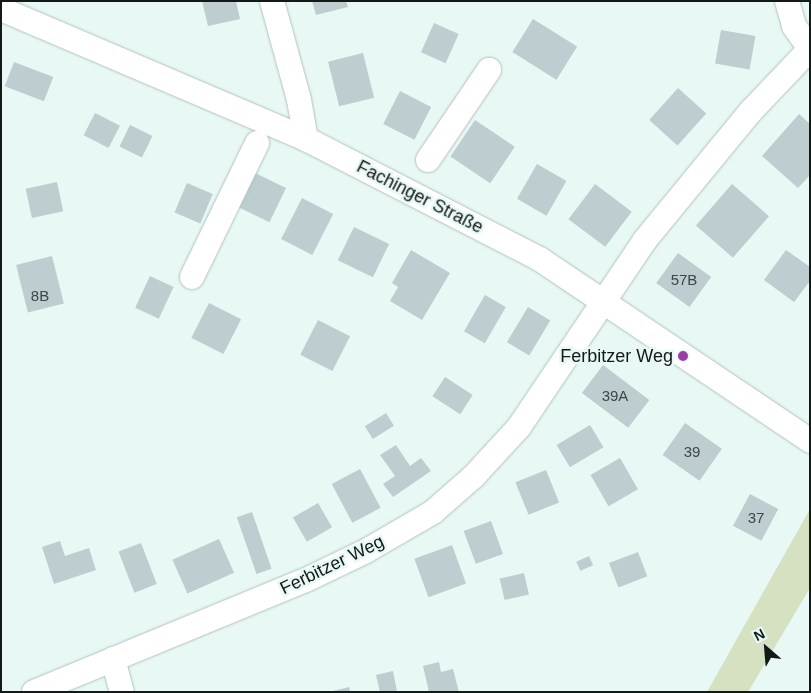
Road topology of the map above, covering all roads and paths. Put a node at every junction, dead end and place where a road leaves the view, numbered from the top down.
1 (272, 1) edge
2 (787, 1) edge
3 (1, 9) edge
4 (810, 49) edge
5 (489, 70) dead end
6 (306, 140) junction
7 (257, 143) dead end
8 (428, 160) dead end
9 (192, 277) dead end
10 (606, 301) junction
11 (810, 440) edge
12 (113, 660) junction
13 (34, 692) edge
14 (122, 692) edge

1 - 6 street
2 - 4 street
3 - 6 street, Fachinger Straße
4 - 10 street, Ferbitzer Weg
5 - 8 street
6 - 10 street, Fachinger Straße
7 - 9 street
10 - 11 street, Fachinger Straße
10 - 12 street, Ferbitzer Weg
12 - 13 street, Ferbitzer Weg
12 - 14 street

